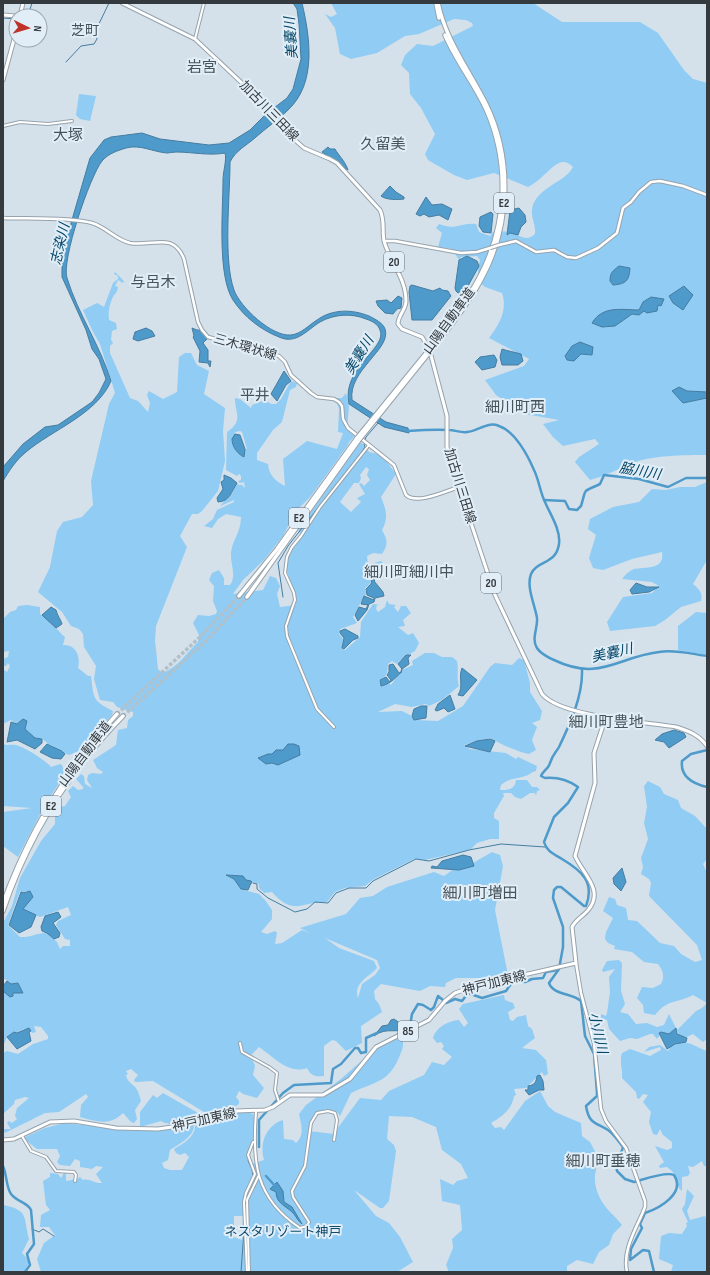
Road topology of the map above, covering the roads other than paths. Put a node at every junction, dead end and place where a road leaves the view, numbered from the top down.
1 (122, 3) edge
2 (204, 3) edge
3 (437, 5) edge
4 (195, 39) junction
5 (12, 48) edge
6 (3, 80) edge
7 (72, 121) dead end
8 (3, 126) edge
9 (707, 195) edge
10 (3, 218) edge
11 (385, 241) junction
12 (358, 439) junction
13 (369, 445) junction
14 (459, 487) junction
15 (240, 596) tunnel mouth
16 (247, 597) tunnel mouth
17 (117, 714) tunnel mouth
18 (123, 716) tunnel mouth
19 (606, 716) junction
20 (334, 727) dead end
21 (707, 745) edge
22 (3, 903) edge
23 (3, 911) edge
24 (576, 963) junction
25 (240, 1043) dead end
26 (278, 1100) junction
27 (256, 1112) junction
28 (22, 1136) junction
29 (3, 1140) edge
30 (334, 1140) dead end
31 (253, 1141) junction
32 (260, 1174) junction
33 (75, 1181) dead end
34 (248, 1272) edge
35 (627, 1272) edge

1 - 4 main road, 加古川三田線 / 20
2 - 4 street
3 - 12 highway, 山陽自動車道 / E2, bridge
4 - 11 main road, 加古川三田線 / 20
5 - 6 main road
7 - 8 street
9 - 11 main road, bridge
10 - 13 main road, 三木環状線
11 - 14 main road, 加古川三田線 / 20
12 - 15 highway, 山陽自動車道 / E2
12 - 16 highway, 山陽自動車道 / E2
13 - 14 main road, 三木環状線
13 - 20 street
14 - 19 main road, 加古川三田線 / 20
17 - 22 highway, 山陽自動車道 / E2
18 - 23 highway, 山陽自動車道 / E2
19 - 21 main road, 加古川三田線 / 20
19 - 24 main road
24 - 26 main road, 神戸加東線 / 85
24 - 35 main road
25 - 26 street
26 - 27 main road, 神戸加東線 / 85
27 - 28 main road, 神戸加東線 / 85
27 - 31 street
28 - 29 main road, 神戸加東線 / 85
28 - 33 street
30 - 32 street
31 - 32 street
31 - 34 street
32 - 34 street

